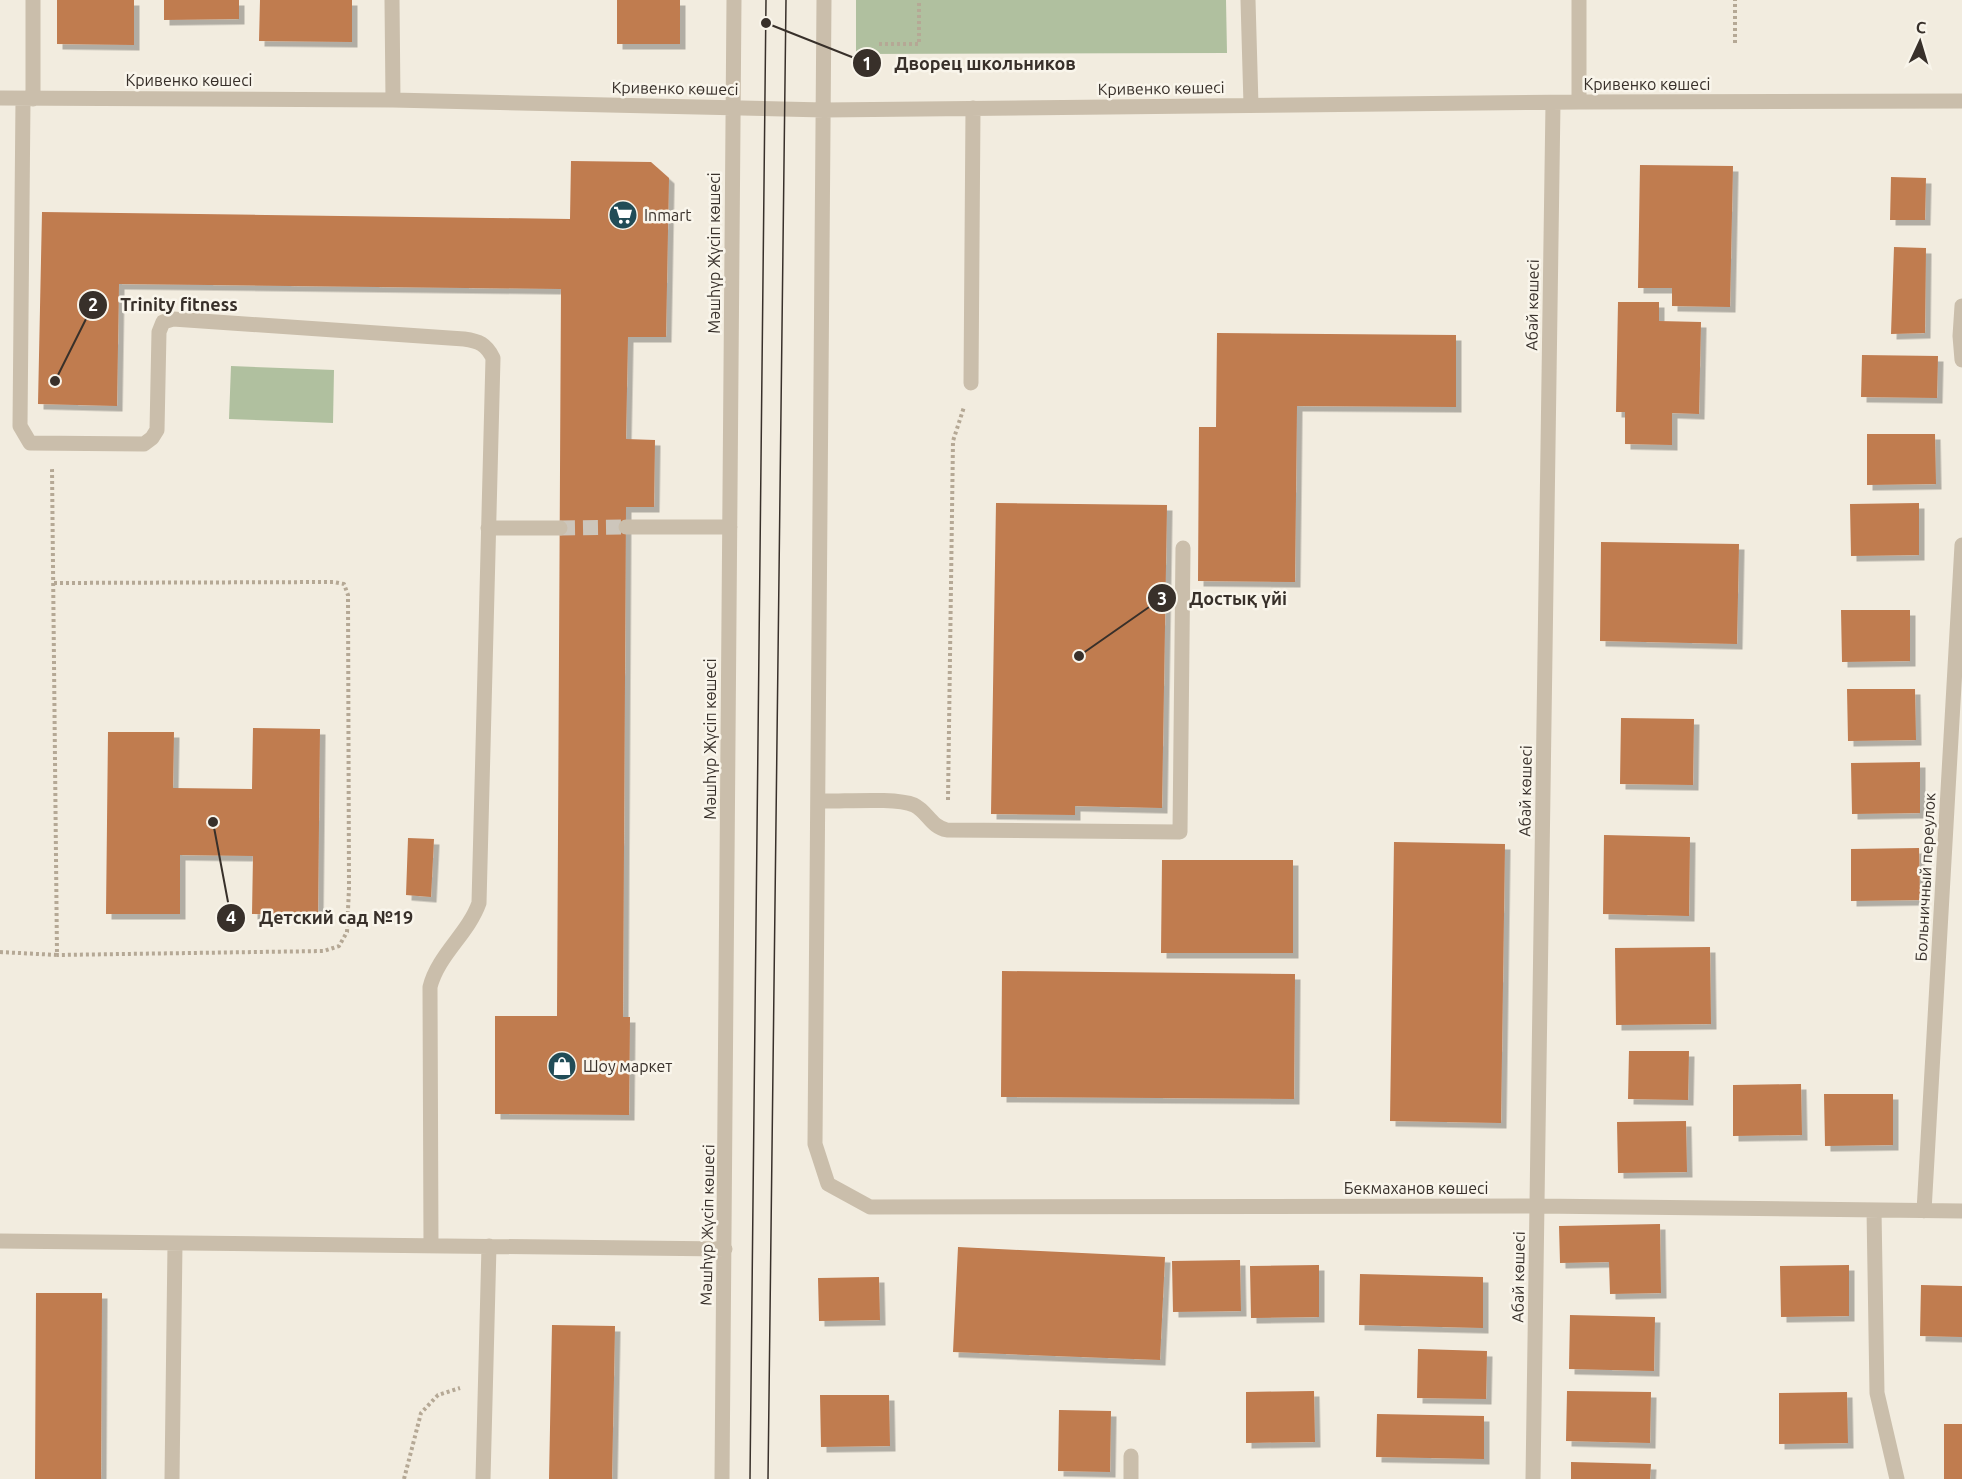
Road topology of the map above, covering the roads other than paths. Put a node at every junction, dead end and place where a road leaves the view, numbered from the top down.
1 (33, 0) edge
2 (392, 0) edge
3 (734, 0) edge
4 (824, 0) edge
5 (1248, 0) edge
6 (1580, 0) edge
7 (0, 98) edge
8 (28, 99) junction
9 (393, 100) junction
10 (1962, 101) edge
11 (1580, 102) junction
12 (1553, 103) junction
13 (1251, 105) junction
14 (733, 108) junction
15 (973, 108) junction
16 (824, 110) junction
17 (1962, 306) edge
18 (1962, 360) edge
19 (971, 383) road end
20 (626, 527) tunnel mouth
21 (730, 527) junction
22 (489, 528) junction
23 (560, 528) tunnel mouth
24 (1962, 545) edge
25 (1183, 548) dead end
26 (818, 801) junction
27 (1537, 1206) junction
28 (1874, 1210) junction
29 (1924, 1210) junction
30 (1962, 1211) edge
31 (0, 1241) edge
32 (176, 1244) junction
33 (431, 1245) junction
34 (489, 1246) junction
35 (725, 1249) junction
36 (1131, 1456) dead end
37 (172, 1479) edge
38 (483, 1479) edge
39 (722, 1479) edge
40 (1131, 1479) edge
41 (1533, 1479) edge
42 (1897, 1479) edge

1 - 8 street
2 - 9 street
3 - 14 street, Мәшһүр Жүсіп көшесі
4 - 16 street
5 - 13 street
6 - 11 street
7 - 8 street, Кривенко көшесі
8 - 9 street, Кривенко көшесі
8 - 22 street
9 - 14 street, Кривенко көшесі
10 - 11 street, Кривенко көшесі
11 - 12 street, Кривенко көшесі
12 - 13 street, Кривенко көшесі
12 - 27 street, Абай көшесі
13 - 15 street, Кривенко көшесі
14 - 16 street, Кривенко көшесі
14 - 21 street, Мәшһүр Жүсіп көшесі
15 - 16 street, Кривенко көшесі
15 - 19 street
16 - 26 street
17 - 18 street
20 - 21 street
21 - 35 street, Мәшһүр Жүсіп көшесі
22 - 23 street
22 - 33 street
24 - 29 street, Больничный переулок
25 - 26 street
26 - 27 street, Бекмаханов көшесі
27 - 28 street, Бекмаханов көшесі
27 - 41 street, Абай көшесі
28 - 29 street, Бекмаханов көшесі
28 - 42 street
29 - 30 street, Бекмаханов көшесі
31 - 32 street
32 - 33 street
32 - 37 street
33 - 34 street
34 - 35 street
34 - 38 street
35 - 39 street, Мәшһүр Жүсіп көшесі
36 - 40 street

